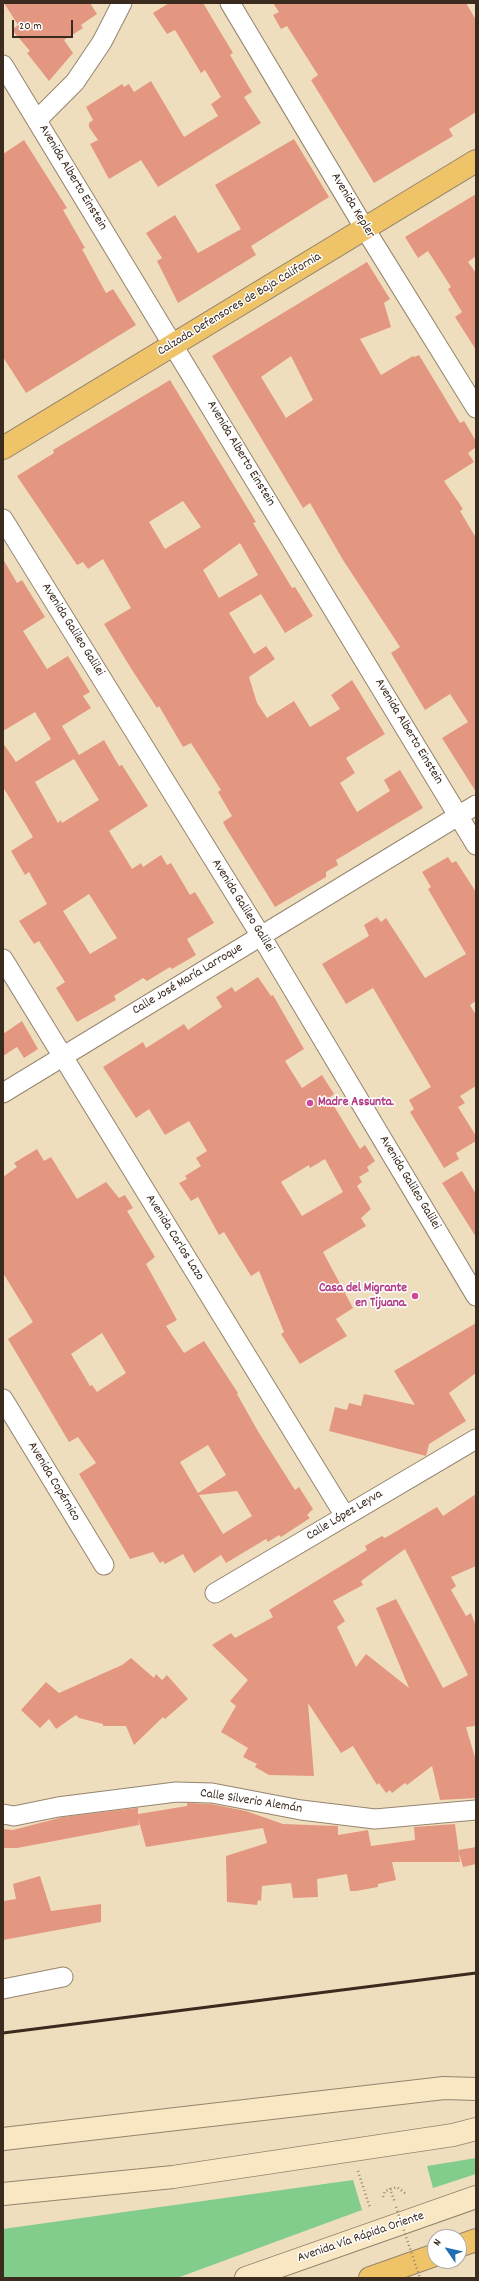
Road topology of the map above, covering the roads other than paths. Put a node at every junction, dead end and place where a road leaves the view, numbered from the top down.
1 (122, 3) edge
2 (230, 3) edge
3 (3, 65) edge
4 (37, 120) junction
5 (476, 161) edge
6 (365, 229) junction
7 (174, 345) junction
8 (476, 408) edge
9 (3, 448) edge
10 (3, 519) edge
11 (476, 805) edge
12 (458, 816) junction
13 (476, 845) edge
14 (261, 936) junction
15 (3, 959) edge
16 (62, 1057) junction
17 (3, 1093) edge
18 (476, 1296) edge
19 (3, 1399) edge
20 (476, 1439) edge
21 (345, 1516) junction
22 (104, 1565) dead end
23 (215, 1593) dead end
24 (476, 1810) edge
25 (3, 1814) edge
26 (63, 1977) dead end
27 (3, 1989) edge
28 (476, 2077) edge
29 (444, 2088) junction
30 (476, 2090) edge
31 (476, 2129) edge
32 (3, 2139) edge
33 (3, 2194) edge
34 (476, 2198) edge
35 (427, 2258) edge
36 (246, 2278) edge
37 (370, 2278) edge

1 - 4 street
2 - 6 street, Avenida Kepler
3 - 4 street, Avenida Alberto Einstein
4 - 7 street, Avenida Alberto Einstein
5 - 6 main road, Calzada Defensores de Baja California
6 - 7 main road, Calzada Defensores de Baja California
6 - 8 street, Avenida Kepler
7 - 9 main road, Calzada Defensores de Baja California
7 - 12 street, Avenida Alberto Einstein
10 - 14 street, Avenida Galileo Galilei
11 - 12 street, Calle José María Larroque
12 - 13 street, Avenida Alberto Einstein
12 - 14 street, Calle José María Larroque
14 - 16 street, Calle José María Larroque
14 - 18 street, Avenida Galileo Galilei
15 - 16 street, Avenida Carlos Lazo
16 - 17 street, Calle José María Larroque
16 - 21 street, Avenida Carlos Lazo
19 - 22 street, Avenida Copérnico
20 - 21 street, Calle López Leyva
21 - 23 street, Calle López Leyva
24 - 25 street, Calle Silverio Alemán
26 - 27 street
28 - 29 main road
29 - 30 main road
29 - 32 main road
31 - 33 main road
34 - 36 main road, Avenida Vía Rápida Oriente
35 - 37 main road

